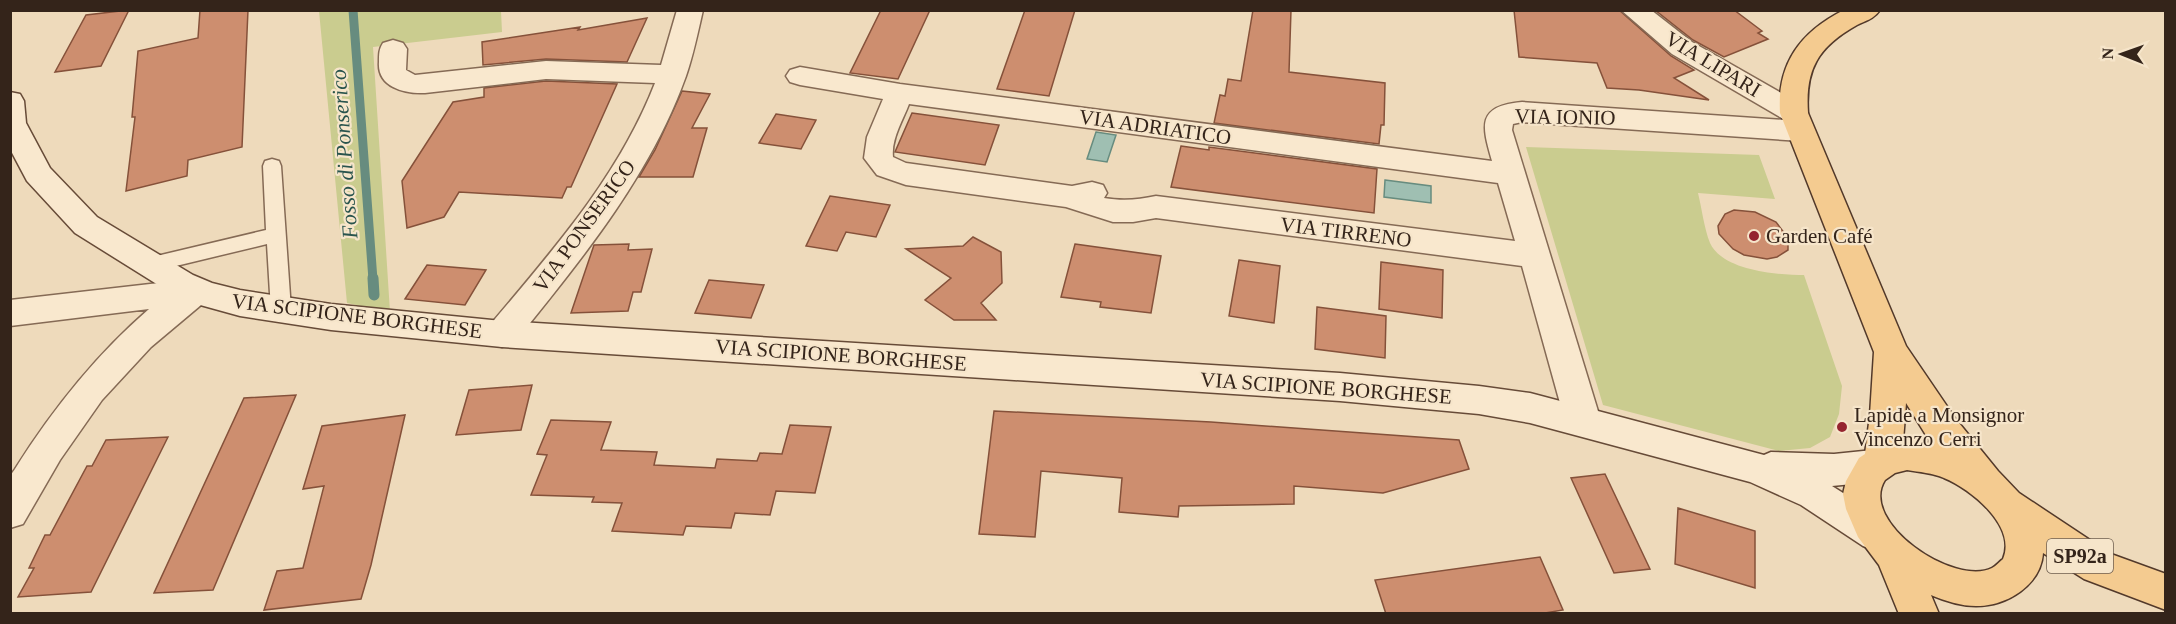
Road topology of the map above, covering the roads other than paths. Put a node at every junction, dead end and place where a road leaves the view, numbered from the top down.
1 (690, 10) edge
2 (1634, 10) edge
3 (1867, 10) edge
4 (393, 49) dead end
5 (673, 75) junction
6 (800, 76) dead end
7 (900, 93) junction
8 (10, 102) edge
9 (1797, 122) junction
10 (272, 166) dead end
11 (1511, 174) junction
12 (276, 235) junction
13 (1536, 256) junction
14 (151, 264) junction
15 (195, 291) junction
16 (281, 310) junction
17 (10, 313) edge
18 (502, 334) junction
19 (1891, 352) junction
20 (1583, 421) junction
21 (1878, 463) junction
22 (1757, 468) junction
23 (1995, 492) junction
24 (10, 512) edge
25 (1885, 544) junction
26 (2166, 592) edge
27 (1985, 600) edge
28 (1919, 614) edge

1 - 5 street, VIA PONSERICO
2 - 9 street, VIA LIPARI
3 - 9 main road
4 - 5 street
5 - 18 street, VIA PONSERICO
6 - 7 street, VIA ADRIATICO
7 - 11 street, VIA ADRIATICO
7 - 13 street, VIA TIRRENO
8 - 14 street, VIA SCIPIONE BORGHESE
9 - 11 street, VIA IONIO
9 - 19 main road
10 - 12 lane
11 - 13 street, VIA IONIO
12 - 14 lane
12 - 16 lane
13 - 20 street, VIA IONIO
14 - 15 street, VIA SCIPIONE BORGHESE
15 - 16 street, VIA SCIPIONE BORGHESE
15 - 17 street
15 - 24 street
16 - 18 street, VIA SCIPIONE BORGHESE
18 - 20 street, VIA SCIPIONE BORGHESE
19 - 21 main road
19 - 23 main road
20 - 22 street, VIA SCIPIONE BORGHESE
21 - 22 street, VIA SCIPIONE BORGHESE
21 - 23 main road
21 - 25 main road
22 - 25 street, VIA SCIPIONE BORGHESE
23 - 26 main road, SP92a
23 - 27 main road
25 - 27 main road
25 - 28 main road

